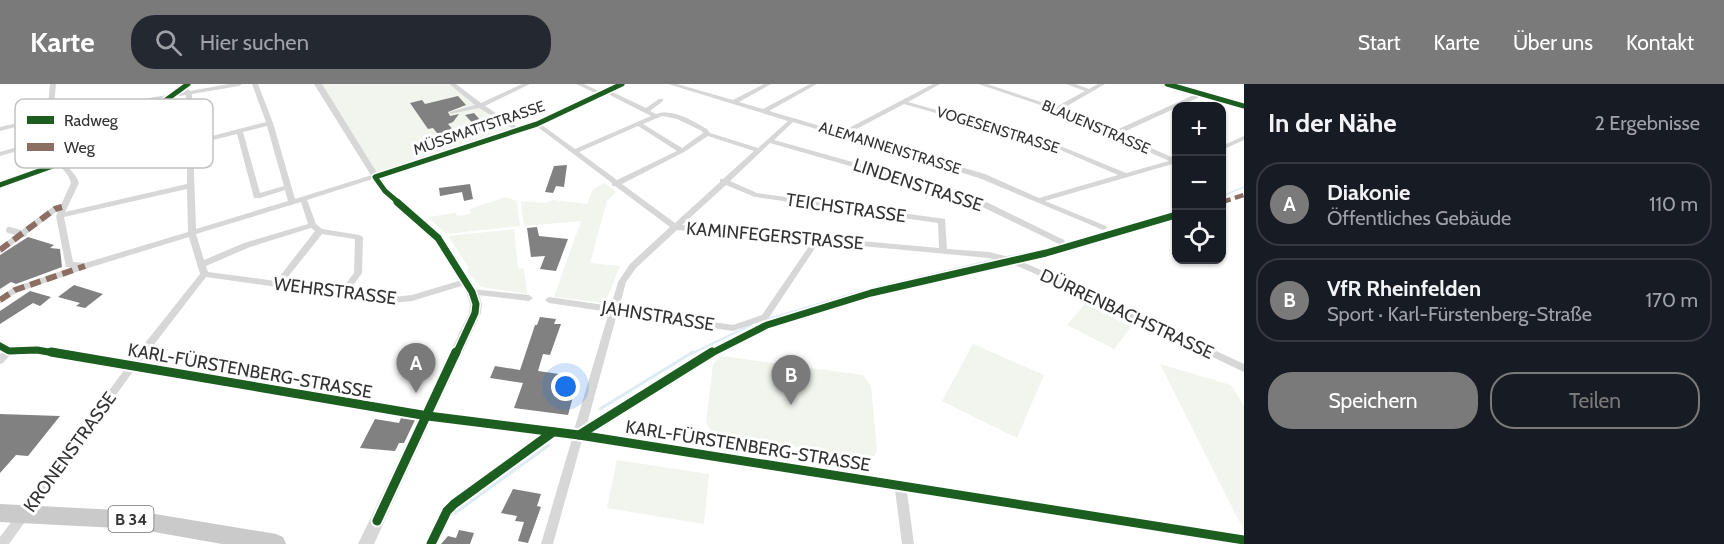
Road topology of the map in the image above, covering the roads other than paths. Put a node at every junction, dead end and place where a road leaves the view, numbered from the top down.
1 (53, 84) edge
2 (239, 84) edge
3 (255, 84) edge
4 (318, 84) edge
5 (452, 84) edge
6 (528, 84) edge
7 (579, 84) edge
8 (622, 84) edge
9 (671, 84) edge
10 (699, 84) edge
11 (768, 84) edge
12 (814, 84) edge
13 (937, 84) edge
14 (981, 84) edge
15 (1069, 84) edge
16 (1102, 84) edge
17 (1167, 84) edge
18 (187, 88) edge
19 (691, 90) junction
20 (1090, 91) junction
21 (605, 93) junction
22 (1202, 94) junction
23 (171, 96) junction
24 (51, 99) edge
25 (154, 99) edge
26 (167, 99) edge
27 (661, 100) dead end
28 (734, 102) junction
29 (903, 102) junction
30 (480, 106) junction
31 (1244, 106) edge
32 (1057, 109) junction
33 (646, 111) junction
34 (764, 111) junction
35 (452, 113) dead end
36 (654, 115) junction
37 (793, 119) junction
38 (270, 123) junction
39 (537, 124) junction
40 (639, 124) junction
41 (15, 125) edge
42 (0, 129) edge
43 (519, 130) junction
44 (240, 132) junction
45 (1116, 133) junction
46 (707, 134) junction
47 (842, 134) junction
48 (213, 138) edge
49 (1244, 138) edge
50 (769, 141) junction
51 (1226, 146) edge
52 (15, 150) edge
53 (759, 150) junction
54 (682, 151) junction
55 (574, 152) junction
56 (0, 154) edge
57 (1172, 159) edge
58 (1172, 162) edge
59 (50, 168) edge
60 (67, 168) edge
61 (190, 168) edge
62 (1124, 175) junction
63 (375, 177) junction
64 (723, 181) junction
65 (0, 184) edge
66 (615, 184) junction
67 (190, 186) junction
68 (287, 187) junction
69 (303, 198) junction
70 (1039, 200) junction
71 (292, 202) junction
72 (61, 211) junction
73 (312, 225) junction
74 (675, 227) junction
75 (1102, 228) dead end
76 (9, 230) dead end
77 (320, 231) junction
78 (192, 233) junction
79 (24, 234) junction
80 (817, 240) junction
81 (1061, 242) dead end
82 (0, 250) edge
83 (943, 252) junction
84 (1011, 260) joint
85 (85, 266) junction
86 (203, 269) junction
87 (278, 284) junction
88 (469, 287) junction
89 (343, 293) junction
90 (529, 298) dead end
91 (0, 300) edge
92 (549, 300) dead end
93 (614, 308) junction
94 (5, 348) edge
95 (0, 360) edge
96 (132, 366) junction
97 (1244, 368) edge
98 (428, 416) junction
99 (579, 435) junction
100 (900, 485) junction
101 (0, 513) edge
102 (25, 513) junction
103 (1244, 540) edge
104 (2, 544) edge
105 (276, 544) edge
106 (366, 544) edge
107 (547, 544) edge
108 (908, 544) edge

1 - 24 street
2 - 18 street
3 - 38 street
4 - 63 street
5 - 30 street
6 - 30 street
7 - 21 street
8 - 21 street, MÜSSMATTSTRASSE
9 - 19 street, ALEMANNENSTRASSE
10 - 19 street
11 - 28 street
12 - 34 street
13 - 29 street
14 - 32 street, BLAUENSTRASSE
15 - 20 street
16 - 20 street
17 - 22 street
18 - 23 main road
19 - 28 street, ALEMANNENSTRASSE
20 - 32 street
21 - 33 street
21 - 39 street, MÜSSMATTSTRASSE
22 - 31 street
22 - 45 street
23 - 25 street
23 - 26 main road
27 - 33 street
28 - 34 street, ALEMANNENSTRASSE
29 - 47 street
29 - 62 street, VOGESENSTRASSE
30 - 35 street
30 - 43 street
32 - 45 street, BLAUENSTRASSE
33 - 36 street
34 - 37 street, ALEMANNENSTRASSE
36 - 40 street
36 - 46 street
37 - 47 street, ALEMANNENSTRASSE
37 - 50 street
38 - 44 street
38 - 68 street
39 - 43 street, MÜSSMATTSTRASSE
39 - 55 street, KAMINFEGERSTRASSE
40 - 54 street
40 - 55 street
41 - 42 street
43 - 63 street, MÜSSMATTSTRASSE
44 - 48 street
44 - 68 street
45 - 57 street, BLAUENSTRASSE
46 - 53 street
46 - 54 street
47 - 70 street, ALEMANNENSTRASSE
49 - 51 street
50 - 53 street
50 - 81 street, LINDENSTRASSE
52 - 56 street
53 - 64 street
54 - 66 street
55 - 66 street, KAMINFEGERSTRASSE
58 - 62 street
59 - 65 main road
60 - 72 street
61 - 67 street
62 - 70 street
63 - 69 street, MÜSSMATTSTRASSE
63 - 88 street
64 - 74 street
64 - 83 street, TEICHSTRASSE
66 - 74 street, KAMINFEGERSTRASSE
67 - 72 street
67 - 78 street
68 - 71 street
69 - 71 street, MÜSSMATTSTRASSE
69 - 73 street
70 - 75 street, ALEMANNENSTRASSE
71 - 78 street, MÜSSMATTSTRASSE
72 - 79 street
72 - 85 street
73 - 77 street
73 - 86 street
74 - 80 street, KAMINFEGERSTRASSE
74 - 93 street
76 - 79 street
77 - 87 street
77 - 89 street
78 - 85 street, MÜSSMATTSTRASSE
78 - 86 street
79 - 82 street
80 - 83 street, KAMINFEGERSTRASSE
80 - 93 street, JAHNSTRASSE
83 - 84 street, KAMINFEGERSTRASSE
84 - 97 street, DÜRRENBACHSTRASSE
85 - 91 street
86 - 87 street, WEHRSTRASSE
86 - 96 street, KRONENSTRASSE
87 - 89 street, WEHRSTRASSE
88 - 89 street, WEHRSTRASSE
88 - 90 street
88 - 98 street
92 - 93 street, JAHNSTRASSE
93 - 99 street
94 - 95 street
94 - 96 street, KARL-FÜRSTENBERG-STRASSE
96 - 98 street, KARL-FÜRSTENBERG-STRASSE
96 - 102 street, KRONENSTRASSE
98 - 99 street, KARL-FÜRSTENBERG-STRASSE
98 - 106 street
99 - 100 street, KARL-FÜRSTENBERG-STRASSE
99 - 107 street
100 - 103 street, KARL-FÜRSTENBERG-STRASSE
100 - 108 street
101 - 102 main road, B 34
102 - 104 street, KRONENSTRASSE
102 - 105 main road, B 34

